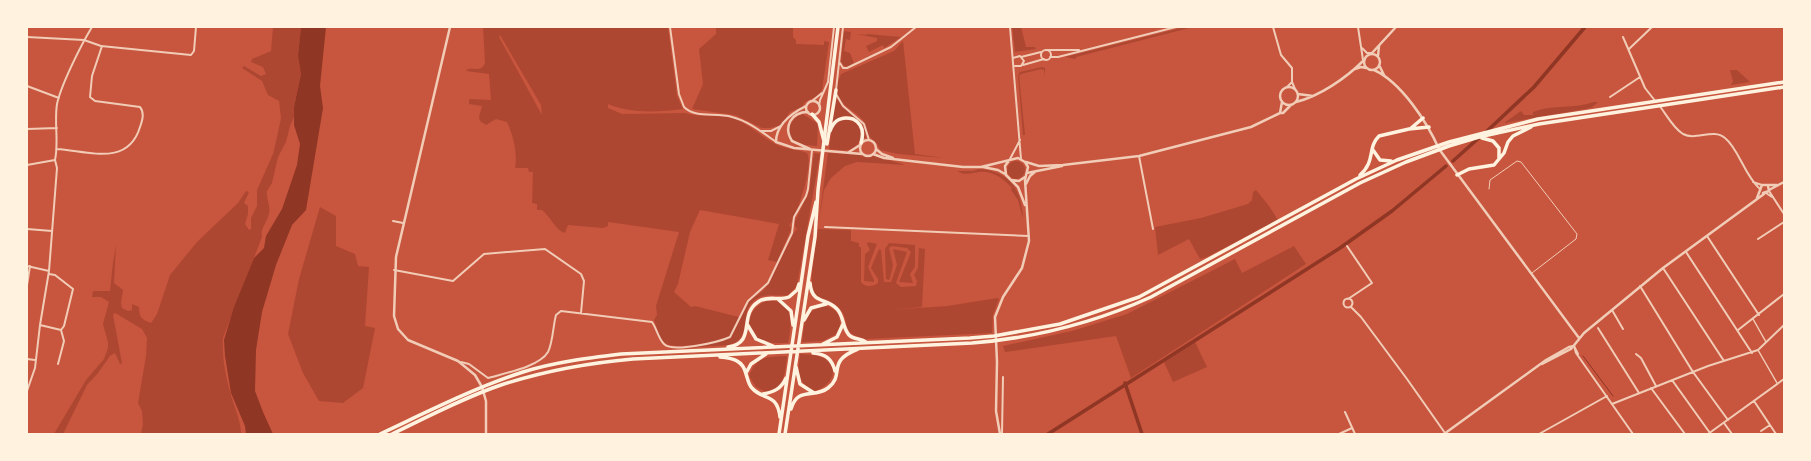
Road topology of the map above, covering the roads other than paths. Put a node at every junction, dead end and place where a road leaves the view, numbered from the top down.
1 (92, 27) edge
2 (196, 27) edge
3 (450, 27) edge
4 (670, 27) edge
5 (834, 27) edge
6 (838, 27) edge
7 (843, 27) edge
8 (916, 27) edge
9 (1010, 27) edge
10 (1176, 27) edge
11 (1273, 27) edge
12 (1358, 27) edge
13 (1396, 27) edge
14 (1652, 27) edge
15 (27, 37) edge
16 (1623, 37) dead end
17 (84, 40) junction
18 (1379, 45) junction
19 (102, 46) junction
20 (1362, 47) junction
21 (1629, 49) junction
22 (1047, 50) junction
23 (1084, 50) junction
24 (1041, 52) junction
25 (1371, 53) junction
26 (840, 56) junction
27 (1378, 56) junction
28 (1021, 57) junction
29 (1050, 57) junction
30 (1013, 58) junction
31 (1044, 59) junction
32 (1363, 60) junction
33 (1023, 65) junction
34 (1379, 65) junction
35 (1014, 66) junction
36 (1366, 68) junction
37 (1355, 69) junction
38 (1374, 70) junction
39 (1385, 77) junction
40 (1640, 77) junction
41 (1292, 82) junction
42 (1784, 82) edge
43 (27, 86) edge
44 (1286, 87) junction
45 (1784, 87) edge
46 (1295, 89) junction
47 (836, 90) junction
48 (824, 91) junction
49 (1298, 94) junction
50 (1313, 96) junction
51 (1610, 97) dead end
52 (59, 98) junction
53 (812, 101) junction
54 (1282, 102) junction
55 (1296, 102) junction
56 (1291, 105) junction
57 (806, 106) junction
58 (820, 106) junction
59 (808, 112) junction
60 (1280, 113) junction
61 (812, 114) junction
62 (1423, 118) junction
63 (1539, 122) junction
64 (782, 125) junction
65 (1429, 127) junction
66 (27, 128) edge
67 (57, 128) junction
68 (1409, 129) junction
69 (760, 131) junction
70 (830, 131) junction
71 (1479, 137) junction
72 (1020, 139) junction
73 (869, 140) junction
74 (776, 142) junction
75 (861, 144) junction
76 (825, 146) junction
77 (876, 148) junction
78 (57, 149) junction
79 (1372, 149) junction
80 (812, 150) junction
81 (1432, 150) junction
82 (849, 152) junction
83 (862, 154) junction
84 (873, 154) junction
85 (1139, 156) junction
86 (895, 158) junction
87 (1021, 159) junction
88 (1499, 159) junction
89 (55, 160) junction
90 (1010, 160) junction
91 (1397, 160) junction
92 (1025, 162) junction
93 (27, 165) edge
94 (1064, 165) junction
95 (981, 167) junction
96 (1039, 170) junction
97 (1028, 173) junction
98 (1006, 175) junction
99 (1457, 175) junction
100 (1026, 177) junction
101 (1356, 179) junction
102 (1011, 180) junction
103 (1752, 182) junction
104 (1784, 182) edge
105 (1777, 184) junction
106 (1762, 185) junction
107 (1768, 185) junction
108 (1026, 187) junction
109 (1489, 189) dead end
110 (818, 190) junction
111 (1760, 190) junction
112 (1769, 190) junction
113 (1765, 194) junction
114 (1773, 197) junction
115 (1756, 198) junction
116 (1027, 208) junction
117 (1784, 214) edge
118 (393, 221) dead end
119 (1784, 222) edge
120 (403, 223) junction
121 (825, 227) dead end
122 (27, 229) edge
123 (1153, 229) dead end
124 (52, 231) junction
125 (1707, 235) junction
126 (1029, 236) junction
127 (1758, 239) dead end
128 (1348, 246) dead end
129 (1685, 251) junction
130 (29, 266) edge
131 (804, 267) junction
132 (1663, 268) junction
133 (394, 270) junction
134 (49, 272) junction
135 (1532, 274) junction
136 (810, 276) junction
137 (27, 285) edge
138 (1640, 286) junction
139 (1784, 294) edge
140 (778, 299) junction
141 (1348, 299) junction
142 (828, 304) junction
143 (1351, 307) junction
144 (1612, 310) junction
145 (582, 314) junction
146 (1758, 315) junction
147 (1753, 319) junction
148 (747, 322) junction
149 (843, 324) junction
150 (40, 325) junction
151 (1784, 325) edge
152 (1598, 328) dead end
153 (1623, 329) dead end
154 (61, 330) junction
155 (1738, 330) junction
156 (1579, 338) junction
157 (793, 341) junction
158 (799, 341) junction
159 (866, 342) junction
160 (1767, 342) junction
161 (822, 344) junction
162 (1574, 346) junction
163 (774, 347) junction
164 (862, 348) junction
165 (707, 350) junction
166 (1758, 350) junction
167 (801, 351) junction
168 (769, 353) junction
169 (1752, 353) junction
170 (1636, 354) dead end
171 (706, 355) junction
172 (796, 358) junction
173 (27, 359) edge
174 (36, 360) junction
175 (1724, 361) junction
176 (461, 362) junction
177 (58, 364) dead end
178 (1692, 372) junction
179 (746, 373) junction
180 (788, 373) junction
181 (836, 374) junction
182 (1003, 378) dead end
183 (1784, 379) edge
184 (1672, 380) junction
185 (1777, 384) junction
186 (1656, 386) junction
187 (490, 387) junction
188 (1652, 388) junction
189 (27, 391) edge
190 (814, 393) junction
191 (1639, 393) junction
192 (762, 394) junction
193 (1607, 396) junction
194 (1754, 401) junction
195 (1612, 404) junction
196 (1345, 412) dead end
197 (787, 420) junction
198 (1728, 420) junction
199 (781, 422) junction
200 (1724, 423) junction
201 (1770, 425) junction
202 (1352, 428) junction
203 (1761, 431) dead end
204 (1709, 433) edge
205 (380, 434) edge
206 (392, 434) edge
207 (486, 434) edge
208 (779, 434) edge
209 (785, 434) edge
210 (1001, 434) edge
211 (1339, 434) edge
212 (1355, 434) edge
213 (1445, 434) edge
214 (1539, 434) edge
215 (1633, 434) edge
216 (1685, 434) edge
217 (1732, 434) edge
218 (1776, 434) edge

1 - 17 street
2 - 19 street
3 - 120 street
4 - 69 street
5 - 48 street
6 - 76 highway
7 - 26 street
8 - 26 street
9 - 30 street
10 - 23 street
11 - 41 street
12 - 20 street
13 - 18 street
14 - 21 street
15 - 17 street
16 - 21 street
17 - 19 street
17 - 52 street
18 - 25 street
18 - 27 street
19 - 78 street
20 - 25 street
20 - 32 street
21 - 40 street
22 - 23 street
22 - 24 street
22 - 29 street
23 - 29 street
24 - 28 street
24 - 31 street
25 - 27 street
25 - 32 street
26 - 47 street
27 - 34 street
28 - 30 street
28 - 33 street
29 - 31 street
30 - 35 street
31 - 33 street
32 - 36 street
32 - 37 street
33 - 35 street
34 - 38 street
34 - 39 street
35 - 72 street
36 - 37 street
36 - 38 street
37 - 50 street
38 - 39 street
39 - 62 street
40 - 51 street
40 - 103 street
41 - 44 street
41 - 46 street
42 - 63 highway
43 - 52 street
44 - 46 street
44 - 54 street
45 - 63 highway
46 - 49 street
47 - 70 highway
47 - 73 street
48 - 53 street
48 - 58 street
49 - 50 street
49 - 55 street
50 - 55 street
52 - 67 street
53 - 57 street
53 - 58 street
54 - 56 street
54 - 60 street
55 - 56 street
56 - 60 street
57 - 59 street
57 - 64 street
58 - 61 street
59 - 61 street
59 - 80 street
60 - 85 street
61 - 76 highway
62 - 65 street
62 - 68 highway
63 - 71 highway
63 - 81 highway
63 - 88 highway
64 - 69 street
64 - 74 street
65 - 68 highway
65 - 99 street
66 - 67 street
67 - 78 street
68 - 79 highway
69 - 74 street
70 - 75 highway
70 - 76 highway
71 - 81 highway
71 - 88 highway
72 - 87 street
72 - 90 street
73 - 75 street
73 - 77 street
74 - 80 street
75 - 82 street
75 - 83 street
76 - 110 highway
77 - 84 street
77 - 86 street
78 - 89 street
79 - 91 highway
79 - 101 highway
80 - 82 street
80 - 145 street
81 - 91 highway
81 - 164 highway
82 - 83 street
83 - 84 street
84 - 86 street
85 - 94 street
85 - 123 street
86 - 95 street
87 - 90 street
87 - 92 street
88 - 99 highway
89 - 93 street
89 - 124 street
90 - 95 street
90 - 98 street
91 - 101 highway
92 - 94 street
92 - 97 street
94 - 96 street
95 - 98 street
96 - 97 street
96 - 108 street
97 - 100 street
98 - 102 street
99 - 135 street
100 - 102 street
100 - 108 street
101 - 159 highway
102 - 116 street
103 - 106 street
103 - 111 street
104 - 105 street
105 - 107 street
105 - 112 street
106 - 107 street
106 - 111 street
107 - 112 street
108 - 116 street
109 - 135 lane
110 - 131 highway
110 - 136 highway
111 - 113 street
111 - 115 street
112 - 113 street
112 - 114 street
113 - 114 street
113 - 115 street
114 - 117 street
115 - 125 street
116 - 126 street
118 - 120 street
119 - 127 street
120 - 133 street
121 - 126 street
122 - 124 street
124 - 134 street
125 - 129 street
125 - 146 street
126 - 210 street
128 - 141 street
129 - 132 street
129 - 155 street
130 - 134 street
130 - 137 street
131 - 140 highway
131 - 157 highway
132 - 138 street
132 - 175 street
133 - 145 street
133 - 176 street
134 - 150 street
134 - 154 street
135 - 156 street
136 - 142 highway
136 - 158 highway
138 - 144 street
138 - 178 street
139 - 146 street
140 - 148 highway
140 - 157 highway
141 - 143 street
141 - 143 street
142 - 149 highway
142 - 158 highway
143 - 213 street
144 - 153 street
144 - 156 street
145 - 176 street
146 - 147 street
147 - 155 street
147 - 160 street
148 - 163 highway
148 - 165 highway
149 - 159 highway
149 - 161 highway
150 - 154 street
150 - 174 street
151 - 160 street
152 - 191 street
154 - 177 street
155 - 169 street
156 - 162 street
157 - 180 highway
158 - 172 highway
159 - 161 highway
160 - 166 street
161 - 163 highway
162 - 193 street
162 - 213 street
163 - 165 highway
164 - 167 highway
164 - 181 highway
165 - 187 highway
166 - 169 street
166 - 185 street
167 - 168 highway
167 - 181 highway
168 - 171 highway
168 - 179 highway
169 - 175 street
170 - 186 street
171 - 179 highway
171 - 187 highway
172 - 190 highway
172 - 197 highway
173 - 174 street
174 - 189 street
175 - 178 street
176 - 207 street
178 - 184 street
178 - 198 street
179 - 192 highway
180 - 192 highway
180 - 199 highway
181 - 190 highway
182 - 210 street
183 - 185 street
184 - 186 street
184 - 204 street
185 - 194 street
186 - 188 street
187 - 205 highway
187 - 206 highway
188 - 191 street
188 - 216 street
190 - 197 highway
191 - 195 street
192 - 199 highway
193 - 195 street
193 - 214 street
194 - 198 street
194 - 201 street
195 - 215 street
196 - 202 street
197 - 209 highway
198 - 200 street
199 - 208 highway
200 - 204 street
200 - 217 street
201 - 203 street
201 - 218 street
202 - 211 street
202 - 212 street

